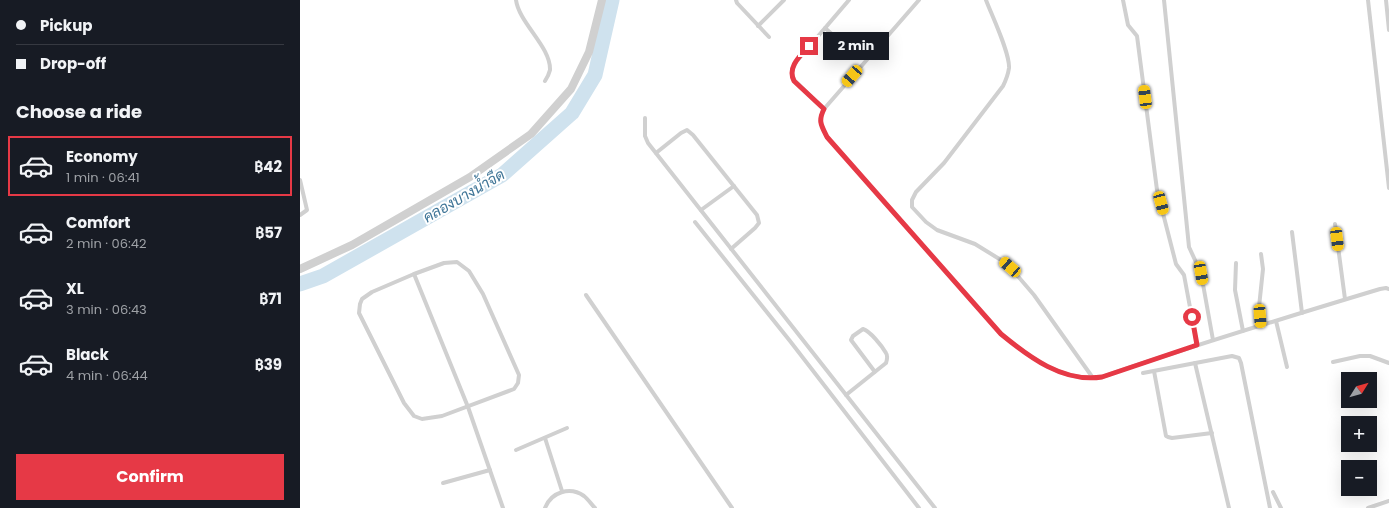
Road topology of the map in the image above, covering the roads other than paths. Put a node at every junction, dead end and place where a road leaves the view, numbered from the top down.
1 (516, 0) edge
2 (602, 0) edge
3 (736, 0) edge
4 (784, 0) edge
5 (849, 0) edge
6 (919, 0) edge
7 (986, 0) edge
8 (1123, 0) edge
9 (1164, 0) edge
10 (1368, 0) edge
11 (1386, 0) edge
12 (758, 26) junction
13 (825, 28) junction
14 (1389, 30) edge
15 (769, 37) dead end
16 (853, 53) dead end
17 (545, 81) dead end
18 (824, 109) junction
19 (645, 118) dead end
20 (656, 153) junction
21 (300, 180) edge
22 (734, 186) junction
23 (1389, 188) edge
24 (701, 210) junction
25 (300, 215) edge
26 (695, 222) dead end
27 (1335, 224) dead end
28 (1292, 232) dead end
29 (731, 249) junction
30 (1261, 254) dead end
31 (1236, 263) dead end
32 (300, 269) edge
33 (414, 274) junction
34 (1389, 289) edge
35 (586, 294) dead end
36 (1344, 299) junction
37 (1302, 313) junction
38 (1276, 321) junction
39 (1260, 325) junction
40 (1243, 331) junction
41 (1213, 340) junction
42 (1197, 345) junction
43 (1333, 362) dead end
44 (1195, 363) junction
45 (1389, 363) edge
46 (1287, 367) dead end
47 (1154, 371) junction
48 (875, 372) junction
49 (1143, 373) dead end
50 (1093, 378) junction
51 (846, 395) junction
52 (468, 407) junction
53 (566, 428) dead end
54 (1212, 432) junction
55 (545, 438) junction
56 (516, 450) dead end
57 (490, 470) junction
58 (443, 483) dead end
59 (562, 491) junction
60 (1273, 492) dead end
61 (1389, 501) edge
62 (502, 508) edge
63 (545, 508) edge
64 (595, 508) edge
65 (732, 508) edge
66 (919, 508) edge
67 (935, 508) edge
68 (1229, 508) edge
69 (1270, 508) edge
70 (1282, 508) edge
71 (1368, 508) edge

1 - 17 lane
2 - 32 street
3 - 12 lane
4 - 12 lane
5 - 13 lane
6 - 18 lane
7 - 50 lane
8 - 42 lane
9 - 41 lane
10 - 23 lane
11 - 14 lane
12 - 15 lane
13 - 16 lane
13 - 18 lane
18 - 50 lane
19 - 20 lane
20 - 22 lane
20 - 24 lane
21 - 25 lane
22 - 24 lane
22 - 29 lane
24 - 29 lane
26 - 66 lane
27 - 36 lane
28 - 37 lane
29 - 51 lane
30 - 39 lane
31 - 40 lane
33 - 52 lane
33 - 52 lane
33 - 52 lane
34 - 36 lane
35 - 65 lane
36 - 37 lane
37 - 38 lane
38 - 39 lane
38 - 46 lane
39 - 40 lane
40 - 41 lane
41 - 42 lane
42 - 50 lane
43 - 45 lane
44 - 47 lane
44 - 54 lane
44 - 69 lane
47 - 49 lane
47 - 54 lane
48 - 48 lane
48 - 51 lane
51 - 67 lane
52 - 57 lane
53 - 55 lane
54 - 68 lane
55 - 56 lane
55 - 59 lane
57 - 58 lane
57 - 62 lane
59 - 63 lane
59 - 64 lane
60 - 70 lane
61 - 71 lane

